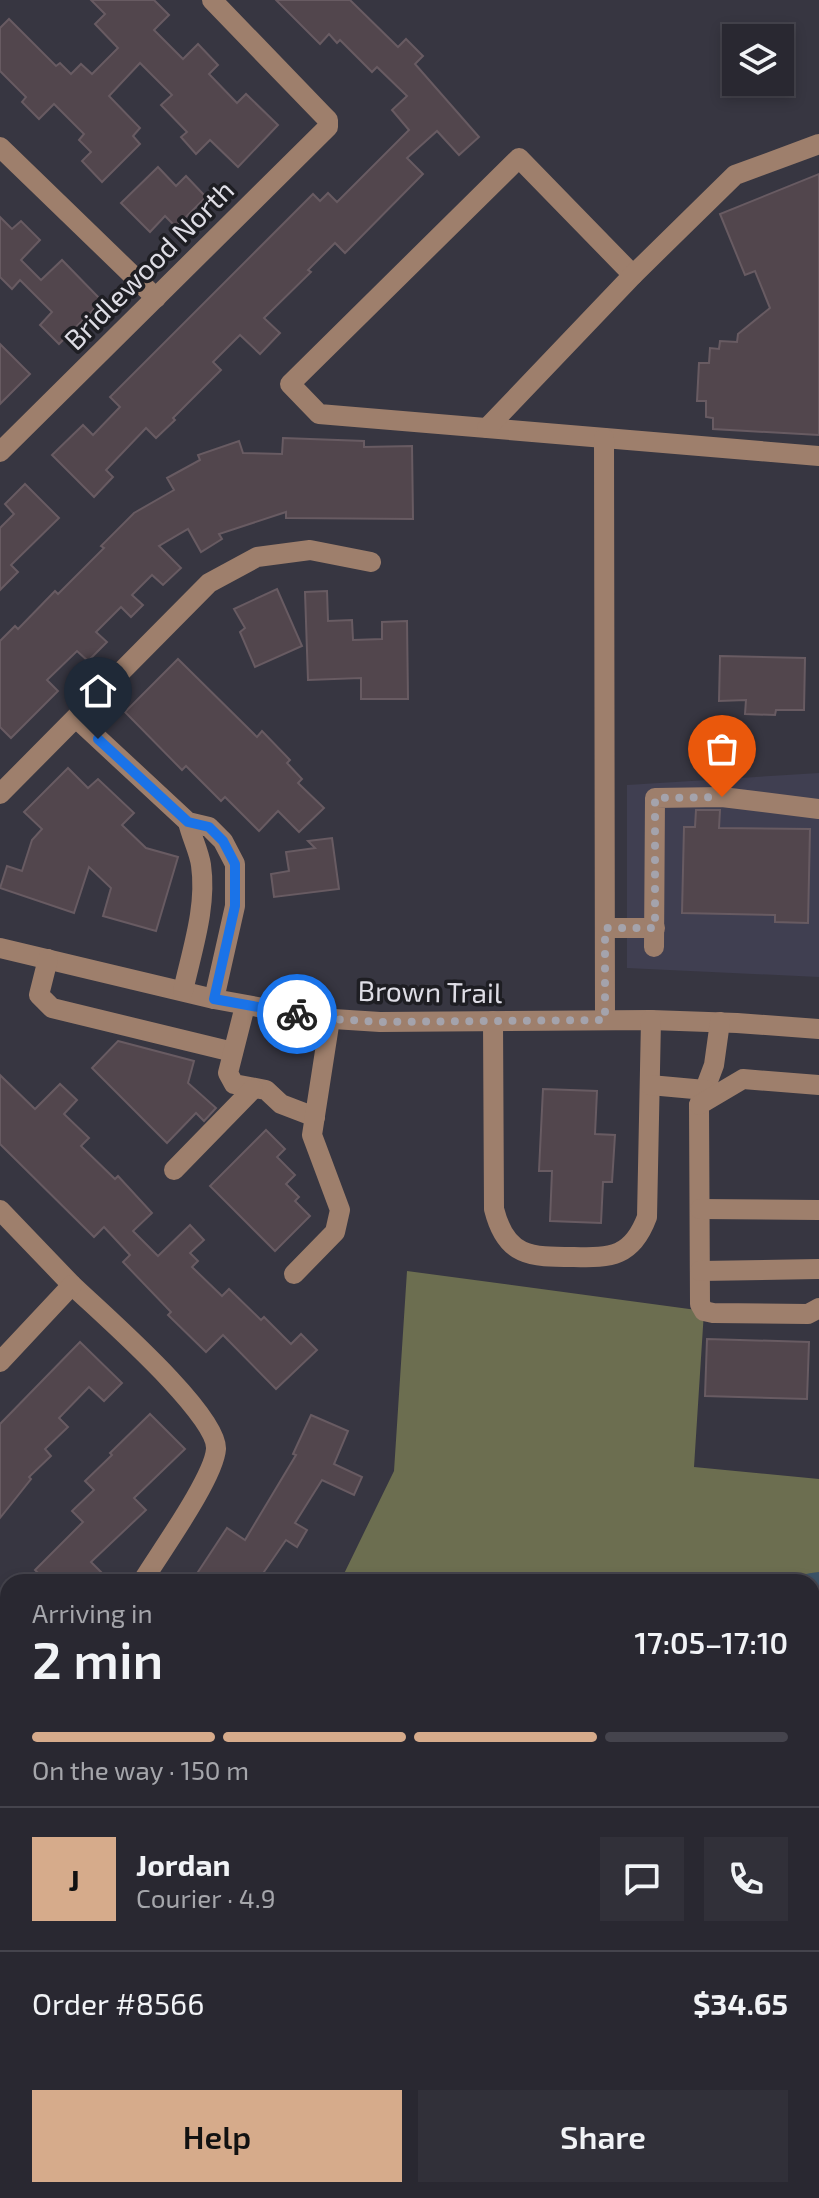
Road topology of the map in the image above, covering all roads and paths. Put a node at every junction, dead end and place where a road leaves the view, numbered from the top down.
1 (212, 0) edge
2 (819, 144) edge
3 (0, 147) edge
4 (633, 275) junction
5 (156, 298) junction
6 (487, 428) junction
7 (604, 438) junction
8 (0, 452) edge
9 (819, 456) edge
10 (371, 562) dead end
11 (76, 718) junction
12 (0, 794) edge
13 (819, 809) edge
14 (188, 822) junction
15 (605, 928) junction
16 (0, 948) edge
17 (48, 959) junction
18 (183, 991) junction
19 (214, 999) junction
20 (245, 1006) junction
21 (330, 1019) junction
22 (605, 1020) junction
23 (651, 1020) junction
24 (493, 1021) junction
25 (720, 1022) junction
26 (819, 1029) edge
27 (233, 1052) junction
28 (650, 1085) junction
29 (819, 1085) edge
30 (253, 1089) junction
31 (702, 1098) junction
32 (315, 1117) junction
33 (174, 1170) dead end
34 (700, 1209) junction
35 (0, 1210) edge
36 (819, 1210) edge
37 (819, 1269) edge
38 (700, 1271) junction
39 (294, 1274) dead end
40 (72, 1285) junction
41 (819, 1308) edge
42 (0, 1362) edge
43 (147, 1574) edge

1 - 5 street, Bridlewood North
2 - 4 street
3 - 5 street
4 - 6 street
4 - 6 street
5 - 8 street, Bridlewood North
6 - 7 street
7 - 9 street
7 - 15 street
10 - 11 street
11 - 12 street
11 - 14 street
13 - 15 street
14 - 18 street
14 - 19 street
15 - 22 street
16 - 17 street, Brown Trail
17 - 18 street, Brown Trail
17 - 27 street
18 - 19 street, Brown Trail
19 - 20 street, Brown Trail
20 - 21 street, Brown Trail
20 - 27 street
21 - 24 street, Brown Trail
21 - 32 street
22 - 23 street, Brown Trail
22 - 24 street, Brown Trail
23 - 25 street, Brown Trail
23 - 28 street
24 - 28 street
25 - 26 street, Brown Trail
25 - 31 street
27 - 30 street
28 - 31 street
29 - 31 street
30 - 32 street
30 - 33 street
31 - 34 street
32 - 39 street
34 - 36 street
34 - 38 street
35 - 40 street
37 - 38 street
38 - 41 street
40 - 42 street
40 - 43 street

